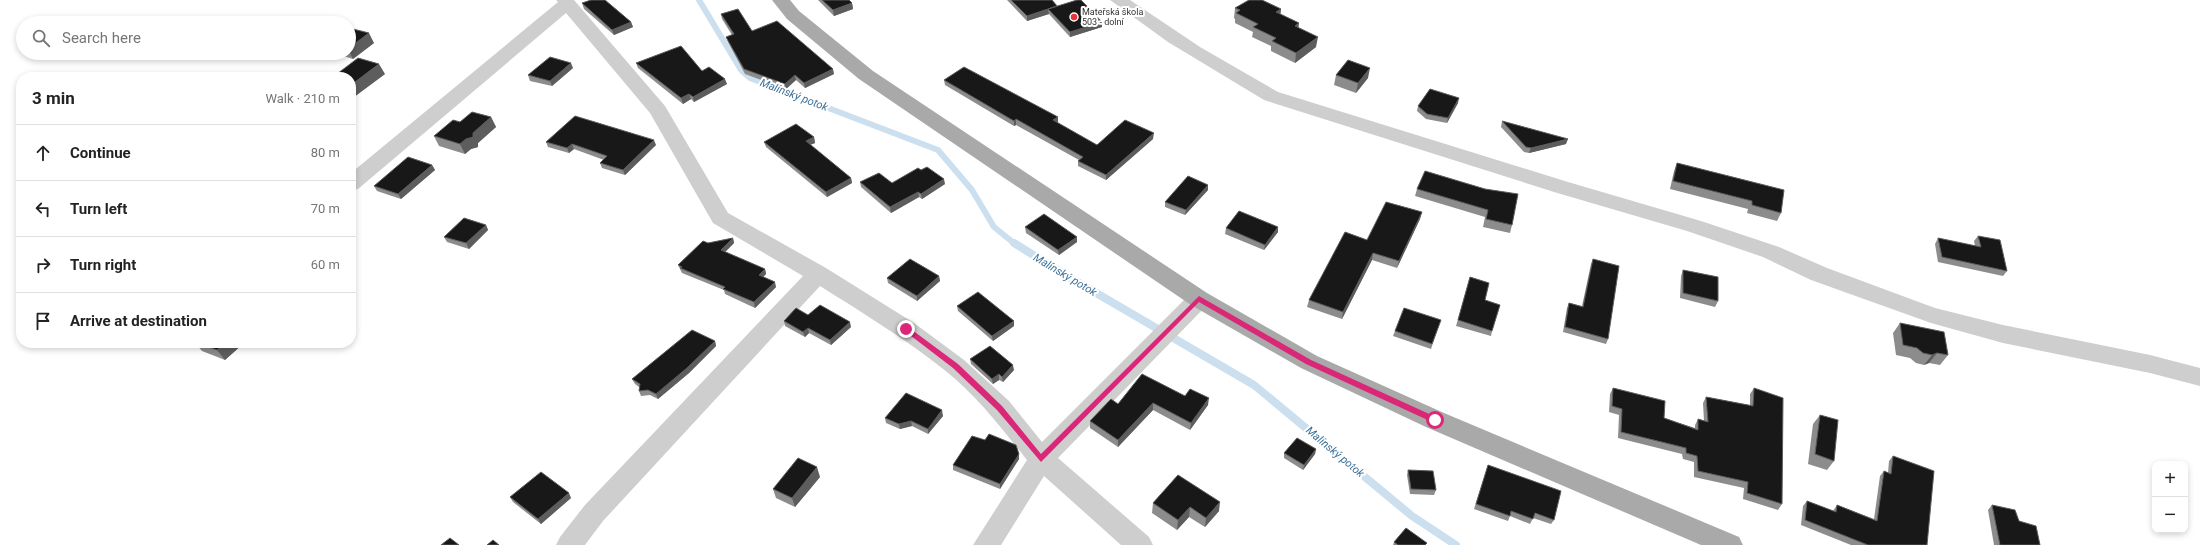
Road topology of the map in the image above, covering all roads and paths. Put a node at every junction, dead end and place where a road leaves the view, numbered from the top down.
1 (781, 0) edge
2 (1119, 0) edge
3 (566, 1) edge
4 (356, 180) edge
5 (818, 274) junction
6 (1199, 298) junction
7 (2200, 377) edge
8 (1041, 459) junction
9 (569, 545) edge
10 (986, 545) edge
11 (1140, 545) edge
12 (1730, 545) edge

1 - 6 main road
2 - 7 street
3 - 4 street
3 - 5 street
5 - 8 street
5 - 9 street
6 - 8 street
6 - 12 main road
8 - 10 street
8 - 11 street

